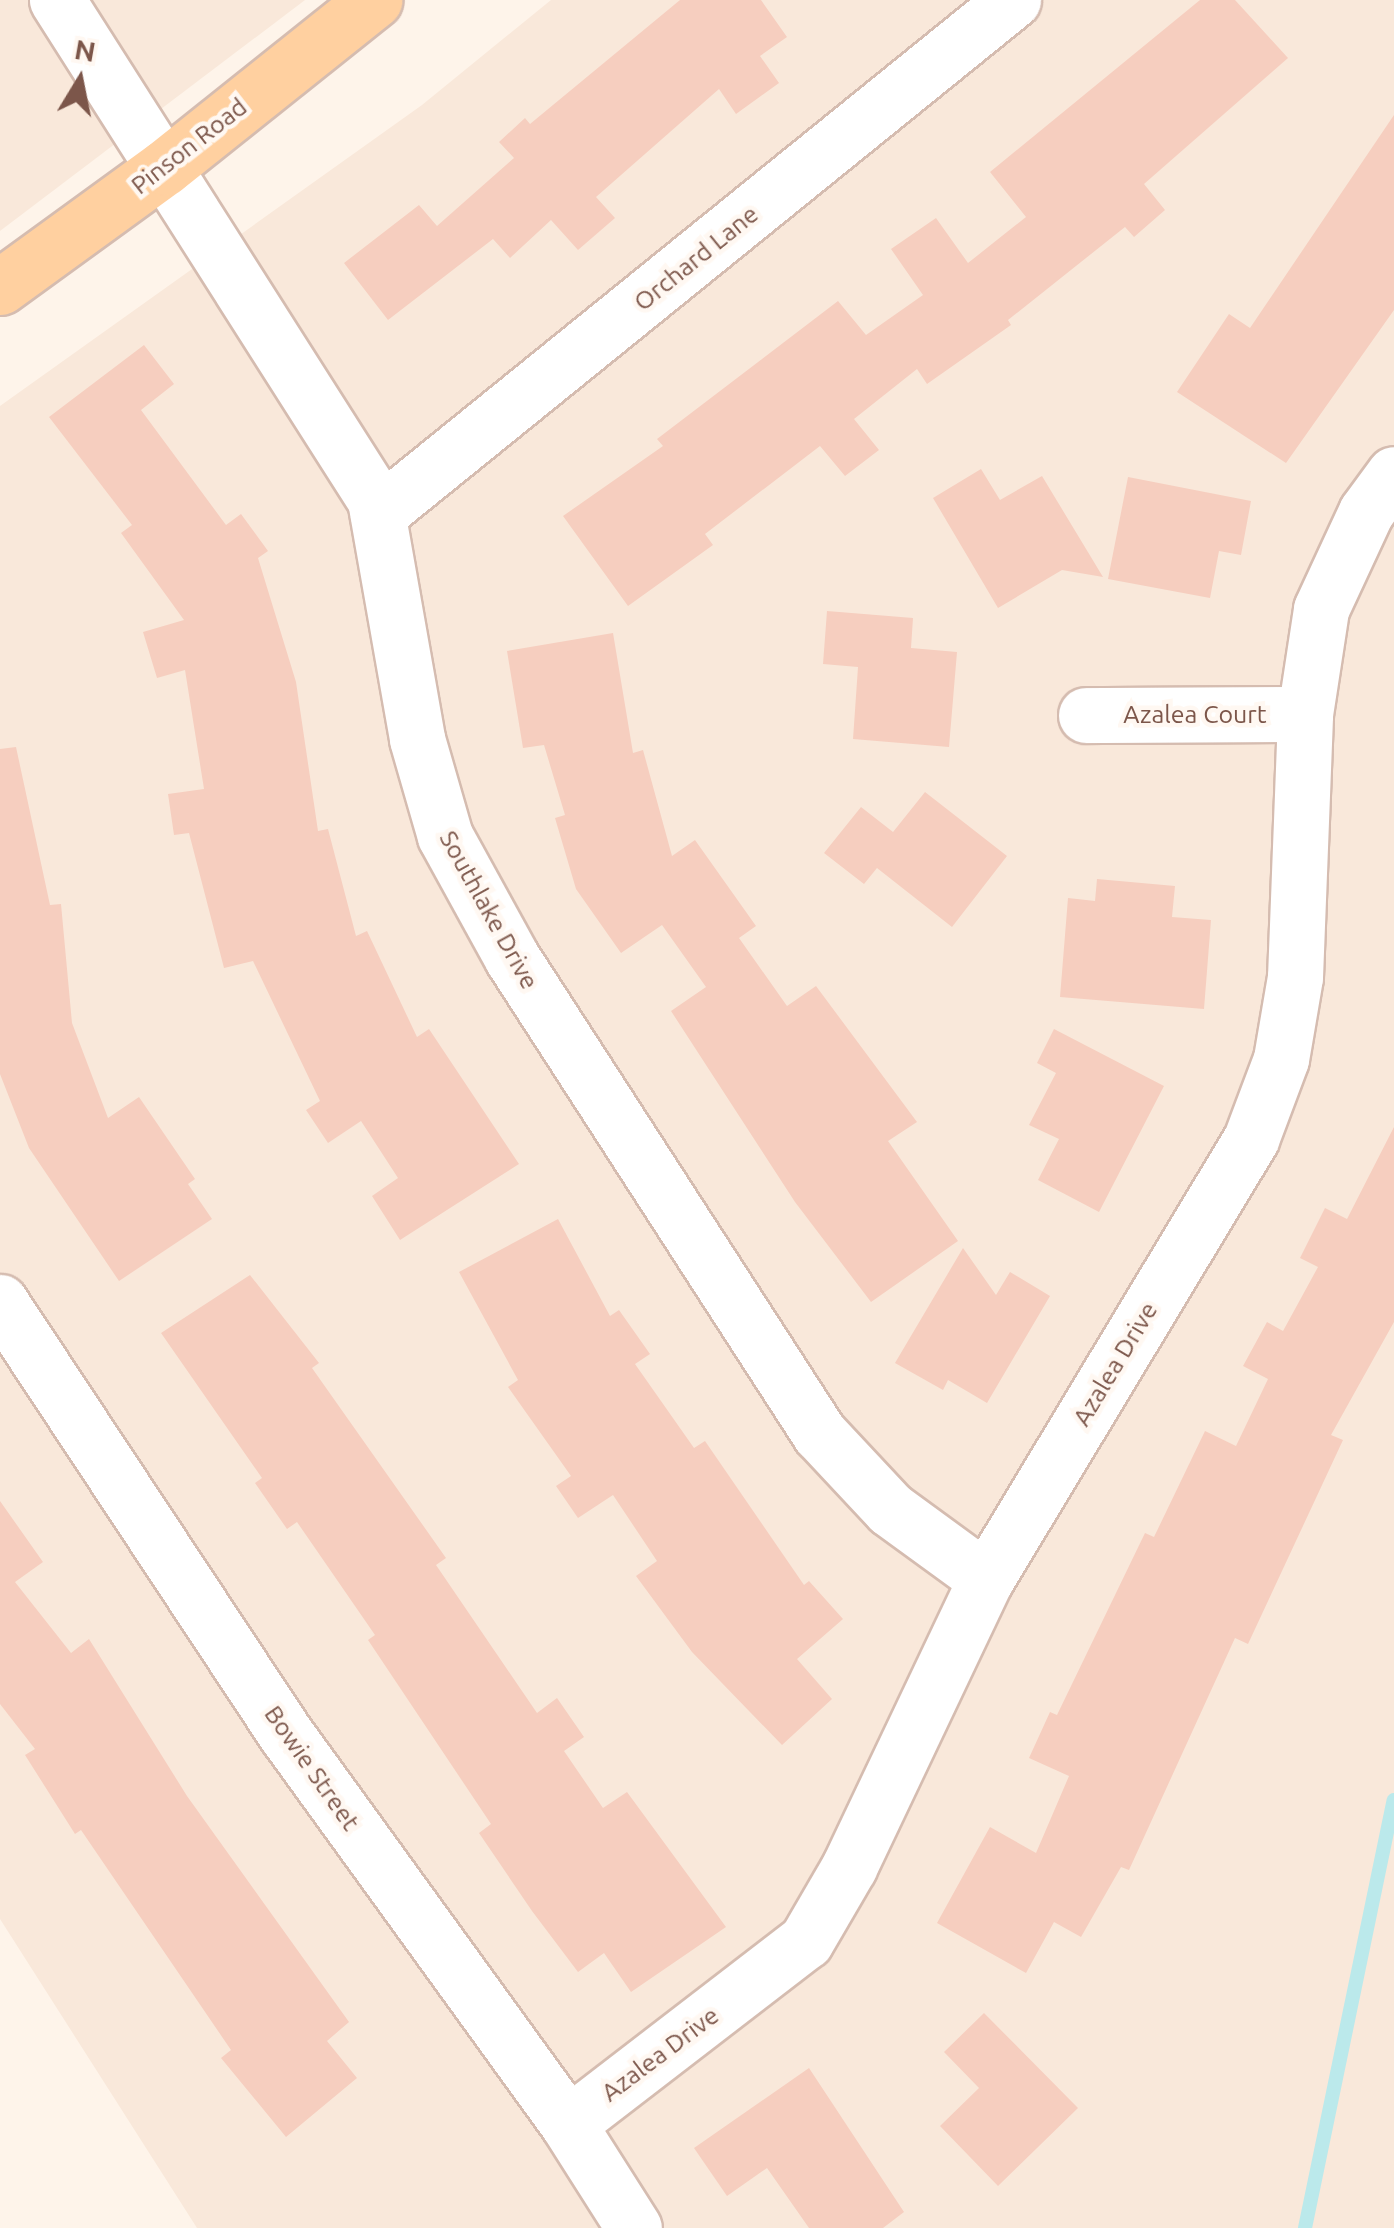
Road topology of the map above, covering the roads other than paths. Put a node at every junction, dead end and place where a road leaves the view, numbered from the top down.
1 (57, 0) edge
2 (374, 0) edge
3 (1013, 0) edge
4 (165, 167) junction
5 (0, 287) edge
6 (1394, 474) edge
7 (378, 514) junction
8 (1304, 714) junction
9 (1086, 715) dead end
10 (0, 1302) edge
11 (986, 1578) junction
12 (568, 2124) junction
13 (634, 2228) edge

1 - 4 street, Southlake Drive
2 - 4 main road, Pinson Road
3 - 7 street, Orchard Lane
4 - 5 main road, Pinson Road
4 - 7 street, Southlake Drive
6 - 8 street, Azalea Drive
7 - 11 street, Southlake Drive
8 - 9 street, Azalea Court
8 - 11 street, Azalea Drive
10 - 12 street, Bowie Street
11 - 12 street, Azalea Drive
12 - 13 street, Bowie Street

